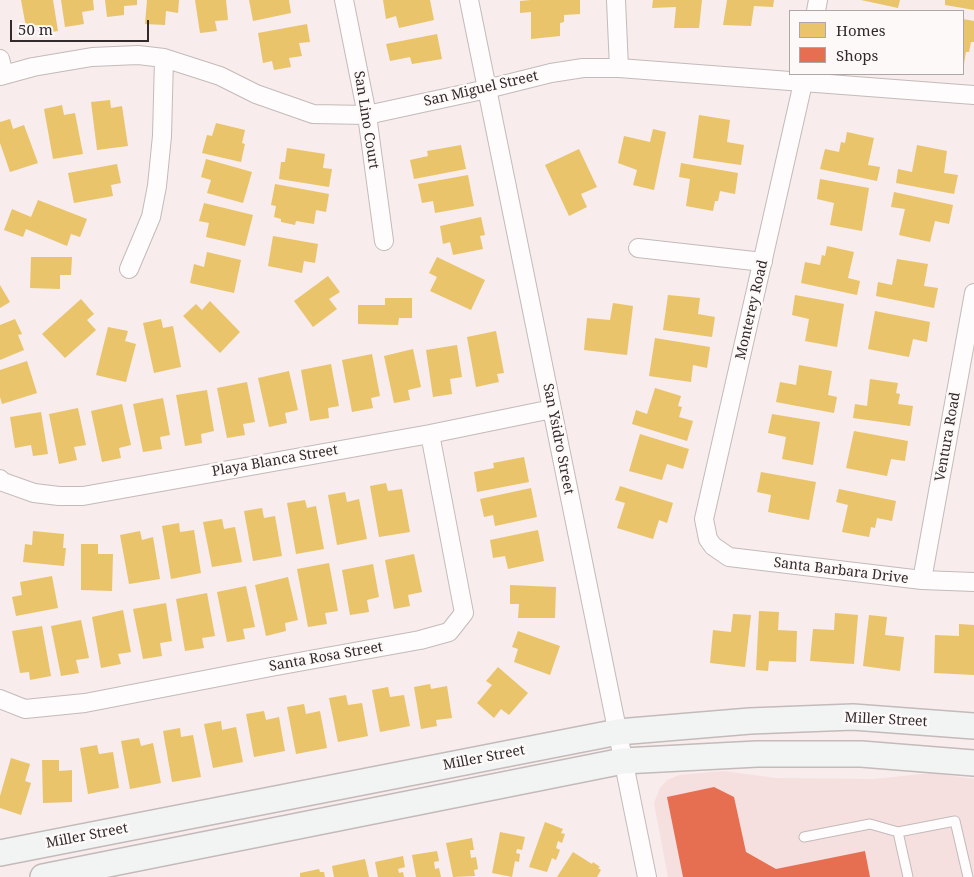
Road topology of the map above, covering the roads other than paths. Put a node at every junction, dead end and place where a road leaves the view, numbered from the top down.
1 (344, 0) edge
2 (469, 0) edge
3 (616, 0) edge
4 (164, 58) junction
5 (619, 68) junction
6 (1, 70) edge
7 (805, 78) edge
8 (487, 89) junction
9 (974, 95) edge
10 (367, 115) junction
11 (384, 241) dead end
12 (638, 248) dead end
13 (763, 262) junction
14 (128, 269) dead end
15 (974, 293) edge
16 (552, 409) junction
17 (430, 434) junction
18 (1, 485) edge
19 (713, 546) joint
20 (922, 580) junction
21 (974, 582) edge
22 (0, 699) edge
23 (974, 726) edge
24 (618, 732) junction
25 (624, 761) junction
26 (974, 763) edge
27 (898, 832) junction
28 (804, 836) dead end
29 (0, 853) edge
30 (43, 877) edge
31 (647, 877) edge
32 (908, 877) edge
33 (968, 877) edge

1 - 10 street, San Lino Court
2 - 8 street, San Ysidro Street
3 - 5 street
4 - 6 street, San Miguel Street
4 - 10 street, San Miguel Street
4 - 14 street
5 - 7 street, San Miguel Street
5 - 8 street, San Miguel Street
7 - 9 street, San Miguel Street
7 - 13 street, Monterey Road
8 - 10 street, San Miguel Street
8 - 16 street, San Ysidro Street
10 - 11 street, San Lino Court
12 - 13 street
13 - 19 street, Monterey Road
15 - 20 street, Ventura Road
16 - 17 street, Playa Blanca Street
16 - 24 street, San Ysidro Street
17 - 18 street, Playa Blanca Street
17 - 22 street, Santa Rosa Street
19 - 20 street, Santa Barbara Drive
20 - 21 street, Santa Barbara Drive
23 - 24 street, Miller Street
24 - 25 street, San Ysidro Street
24 - 29 street, Miller Street
25 - 26 street
25 - 30 street
25 - 31 street, San Ysidro Street
27 - 28 lane
27 - 32 lane
27 - 33 lane

